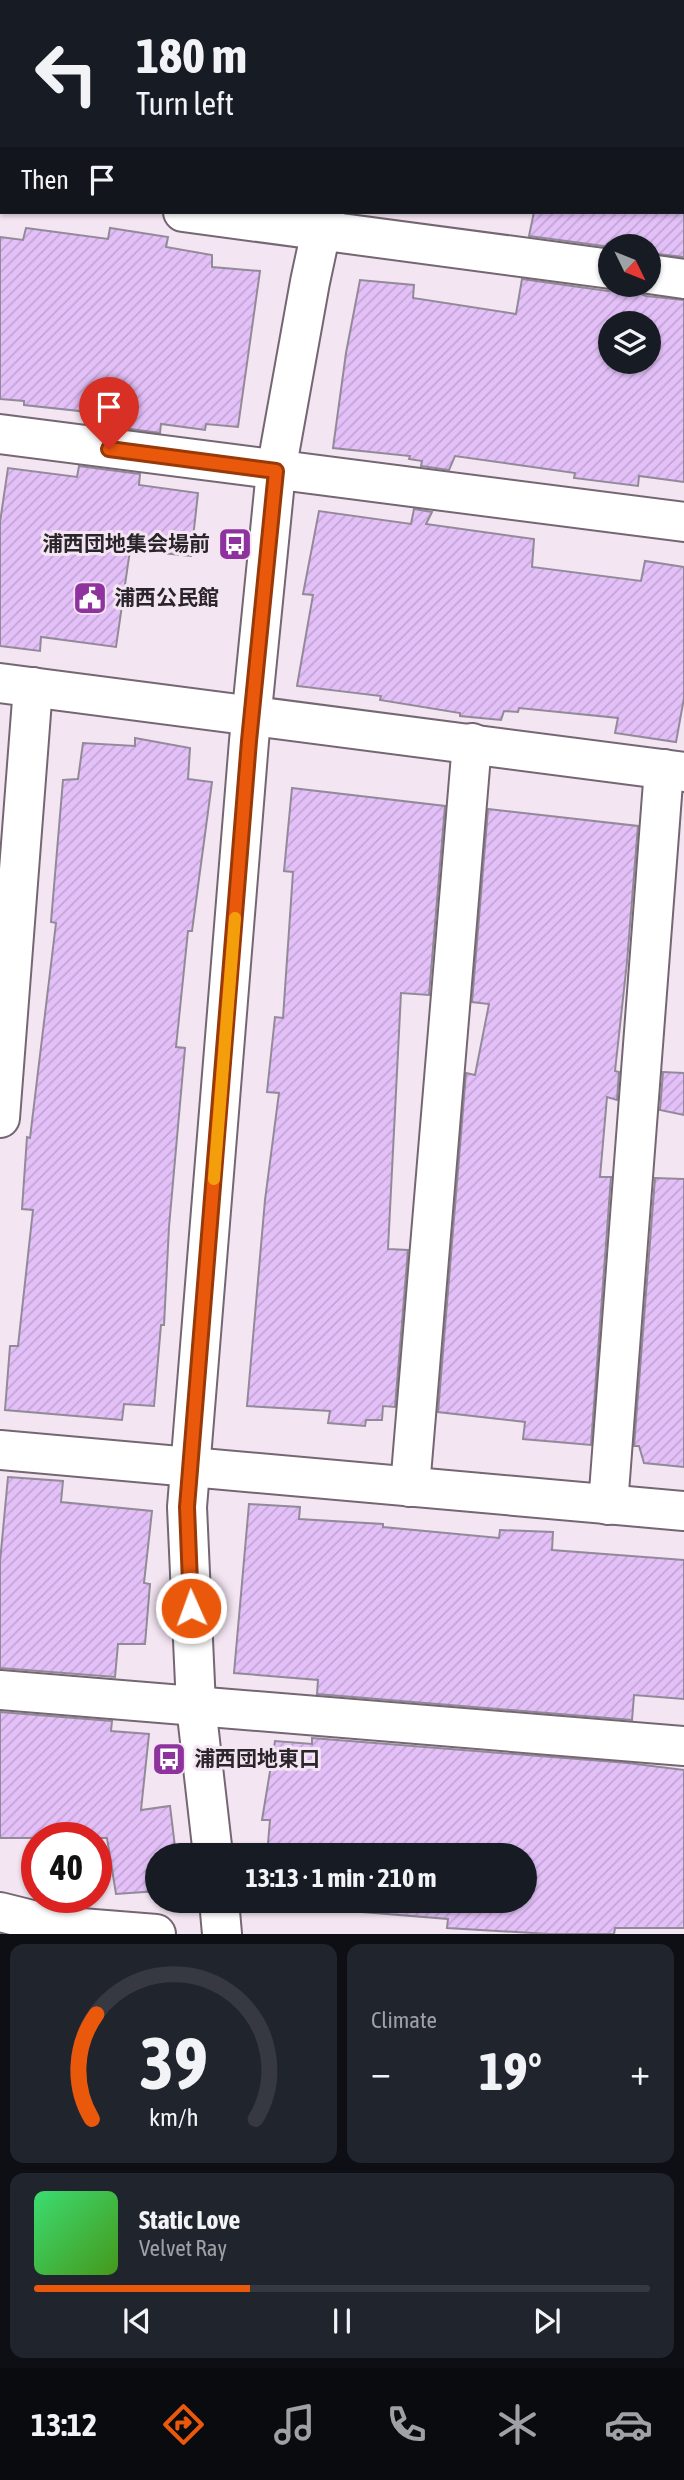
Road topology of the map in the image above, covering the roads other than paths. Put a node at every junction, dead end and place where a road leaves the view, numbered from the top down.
1 (214, 214) edge
2 (323, 221) edge
3 (598, 267) edge
4 (662, 276) edge
5 (684, 279) edge
6 (0, 434) edge
7 (276, 471) junction
8 (684, 522) edge
9 (16, 685) edge
10 (251, 717) junction
11 (472, 743) junction
12 (674, 770) edge
13 (0, 1118) edge
14 (0, 1450) edge
15 (191, 1468) junction
16 (410, 1487) junction
17 (608, 1504) junction
18 (684, 1511) edge
19 (0, 1690) edge
20 (196, 1706) junction
21 (684, 1746) edge
22 (212, 1843) edge
23 (0, 1912) edge
24 (220, 1913) edge
25 (156, 1934) edge
26 (222, 1934) edge

1 - 2 street
2 - 3 street
2 - 7 street
4 - 5 street
6 - 7 street
7 - 8 street
7 - 10 street
9 - 10 street
9 - 13 street
10 - 11 street
10 - 15 street
11 - 12 street
11 - 16 street
12 - 17 street
14 - 15 street
15 - 16 street
15 - 20 street
16 - 17 street
17 - 18 street
19 - 20 street
20 - 21 street
20 - 22 street
23 - 25 street
24 - 26 street

